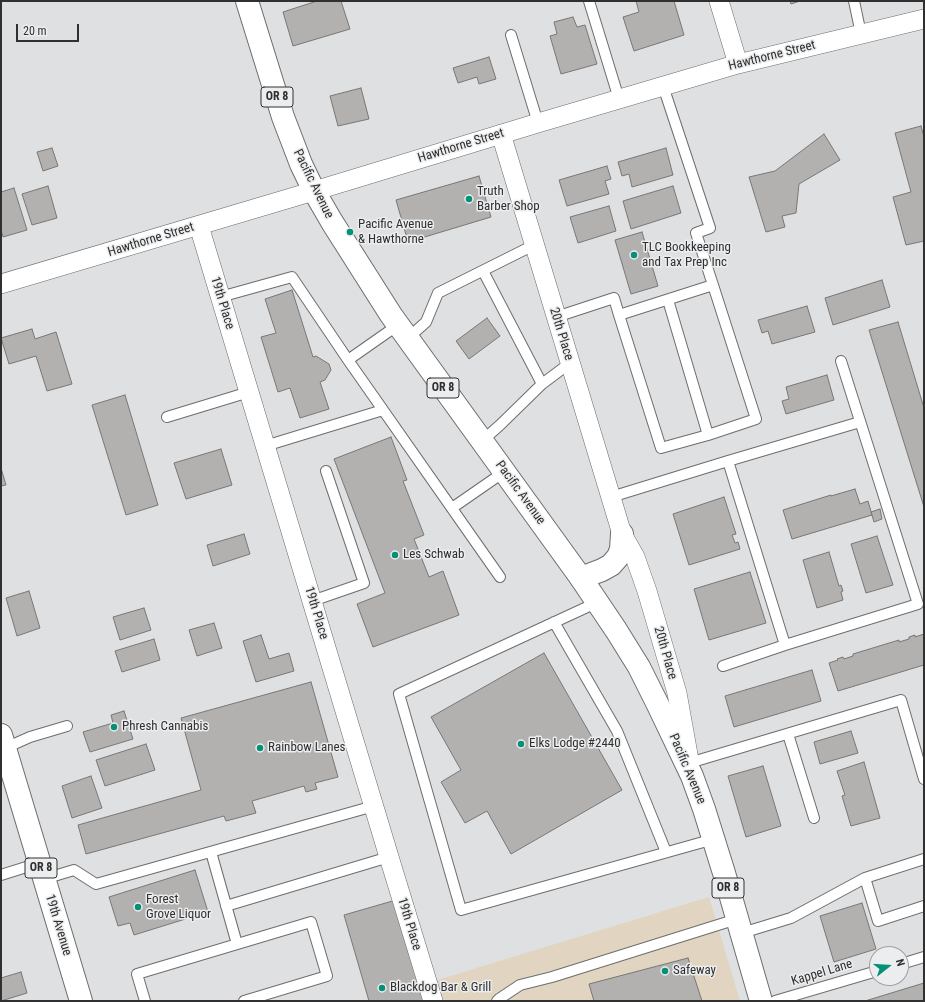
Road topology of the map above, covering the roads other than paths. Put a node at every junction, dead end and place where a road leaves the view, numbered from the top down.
1 (247, 1) edge
2 (590, 1) edge
3 (719, 1) edge
4 (854, 1) edge
5 (924, 19) edge
6 (861, 34) junction
7 (511, 35) dead end
8 (738, 64) junction
9 (663, 86) junction
10 (619, 99) junction
11 (538, 123) junction
12 (501, 134) junction
13 (314, 191) junction
14 (199, 226) junction
15 (534, 245) junction
16 (483, 271) junction
17 (1, 284) edge
18 (713, 285) junction
19 (220, 297) junction
20 (668, 300) junction
21 (619, 315) junction
22 (556, 317) junction
23 (402, 332) junction
24 (348, 360) junction
25 (841, 361) dead end
26 (570, 363) junction
27 (542, 384) junction
28 (249, 392) junction
29 (383, 410) junction
30 (167, 417) dead end
31 (860, 422) junction
32 (708, 434) junction
33 (482, 441) junction
34 (265, 446) junction
35 (728, 461) junction
36 (326, 471) dead end
37 (504, 472) junction
38 (611, 498) junction
39 (452, 508) junction
40 (622, 534) junction
41 (500, 578) dead end
42 (581, 578) junction
43 (312, 601) junction
44 (598, 602) junction
45 (554, 622) junction
46 (785, 645) junction
47 (722, 666) dead end
48 (67, 726) dead end
49 (788, 734) junction
50 (2, 744) edge
51 (691, 770) junction
52 (924, 779) edge
53 (374, 806) junction
54 (814, 818) dead end
55 (714, 839) junction
56 (211, 852) junction
57 (666, 852) junction
58 (389, 857) junction
59 (924, 859) edge
60 (42, 871) junction
61 (1, 875) edge
62 (865, 878) junction
63 (226, 906) junction
64 (924, 906) edge
65 (739, 926) junction
66 (237, 944) junction
67 (924, 957) edge
68 (909, 962) edge
69 (869, 973) edge
70 (81, 1001) edge
71 (145, 1001) edge
72 (244, 1001) edge
73 (433, 1001) edge
74 (497, 1001) edge
75 (761, 1001) edge
76 (775, 1001) edge

1 - 13 main road, Pacific Avenue / OR 8
2 - 10 lane
3 - 8 street
4 - 6 lane
5 - 6 street, Hawthorne Street
6 - 8 street, Hawthorne Street
7 - 11 lane
8 - 9 street, Hawthorne Street
9 - 10 street, Hawthorne Street
9 - 18 lane
10 - 11 street, Hawthorne Street
11 - 12 street, Hawthorne Street
12 - 13 street, Hawthorne Street
12 - 15 street, 20th Place
13 - 14 street, Hawthorne Street
13 - 23 main road, Pacific Avenue / OR 8
14 - 17 street, Hawthorne Street
14 - 19 street, 19th Place
15 - 16 lane
15 - 22 street, 20th Place
16 - 23 lane
16 - 27 lane
18 - 20 lane
18 - 32 lane
19 - 24 lane
19 - 28 street, 19th Place
20 - 21 lane
20 - 32 lane
21 - 22 lane
21 - 32 lane
22 - 26 street, 20th Place
23 - 24 lane
23 - 33 main road, Pacific Avenue / OR 8
24 - 29 lane
25 - 31 lane
26 - 27 lane
26 - 38 street, 20th Place
27 - 33 lane
28 - 30 lane
28 - 34 street, 19th Place
29 - 34 lane
29 - 39 lane
31 - 35 lane
31 - 46 lane
33 - 37 main road, Pacific Avenue / OR 8
34 - 43 street, 19th Place
35 - 38 lane
35 - 46 lane
36 - 43 lane
37 - 39 lane
37 - 42 main road, Pacific Avenue / OR 8
38 - 40 street, 20th Place
39 - 41 lane
40 - 42 main road, 20th Place
40 - 51 street, 20th Place
42 - 44 main road, Pacific Avenue / OR 8
43 - 53 street, 19th Place
44 - 45 lane
44 - 51 main road, Pacific Avenue / OR 8
45 - 57 lane
45 - 57 lane
46 - 47 lane
48 - 50 lane
49 - 51 lane
49 - 52 lane
49 - 54 lane
50 - 60 main road, 19th Avenue / OR 8
51 - 55 main road, Pacific Avenue / OR 8
53 - 56 lane
53 - 58 street, 19th Place
55 - 57 lane
55 - 65 main road, Pacific Avenue / OR 8
56 - 60 lane
56 - 63 lane
58 - 63 lane
58 - 73 street, 19th Place
59 - 62 lane
60 - 61 lane
60 - 70 main road, 19th Avenue / OR 8
62 - 64 lane
62 - 65 lane
63 - 66 lane
65 - 74 lane
65 - 75 main road, Pacific Avenue / OR 8
66 - 71 lane
66 - 72 lane
67 - 68 lane
69 - 76 lane, Kappel Lane

